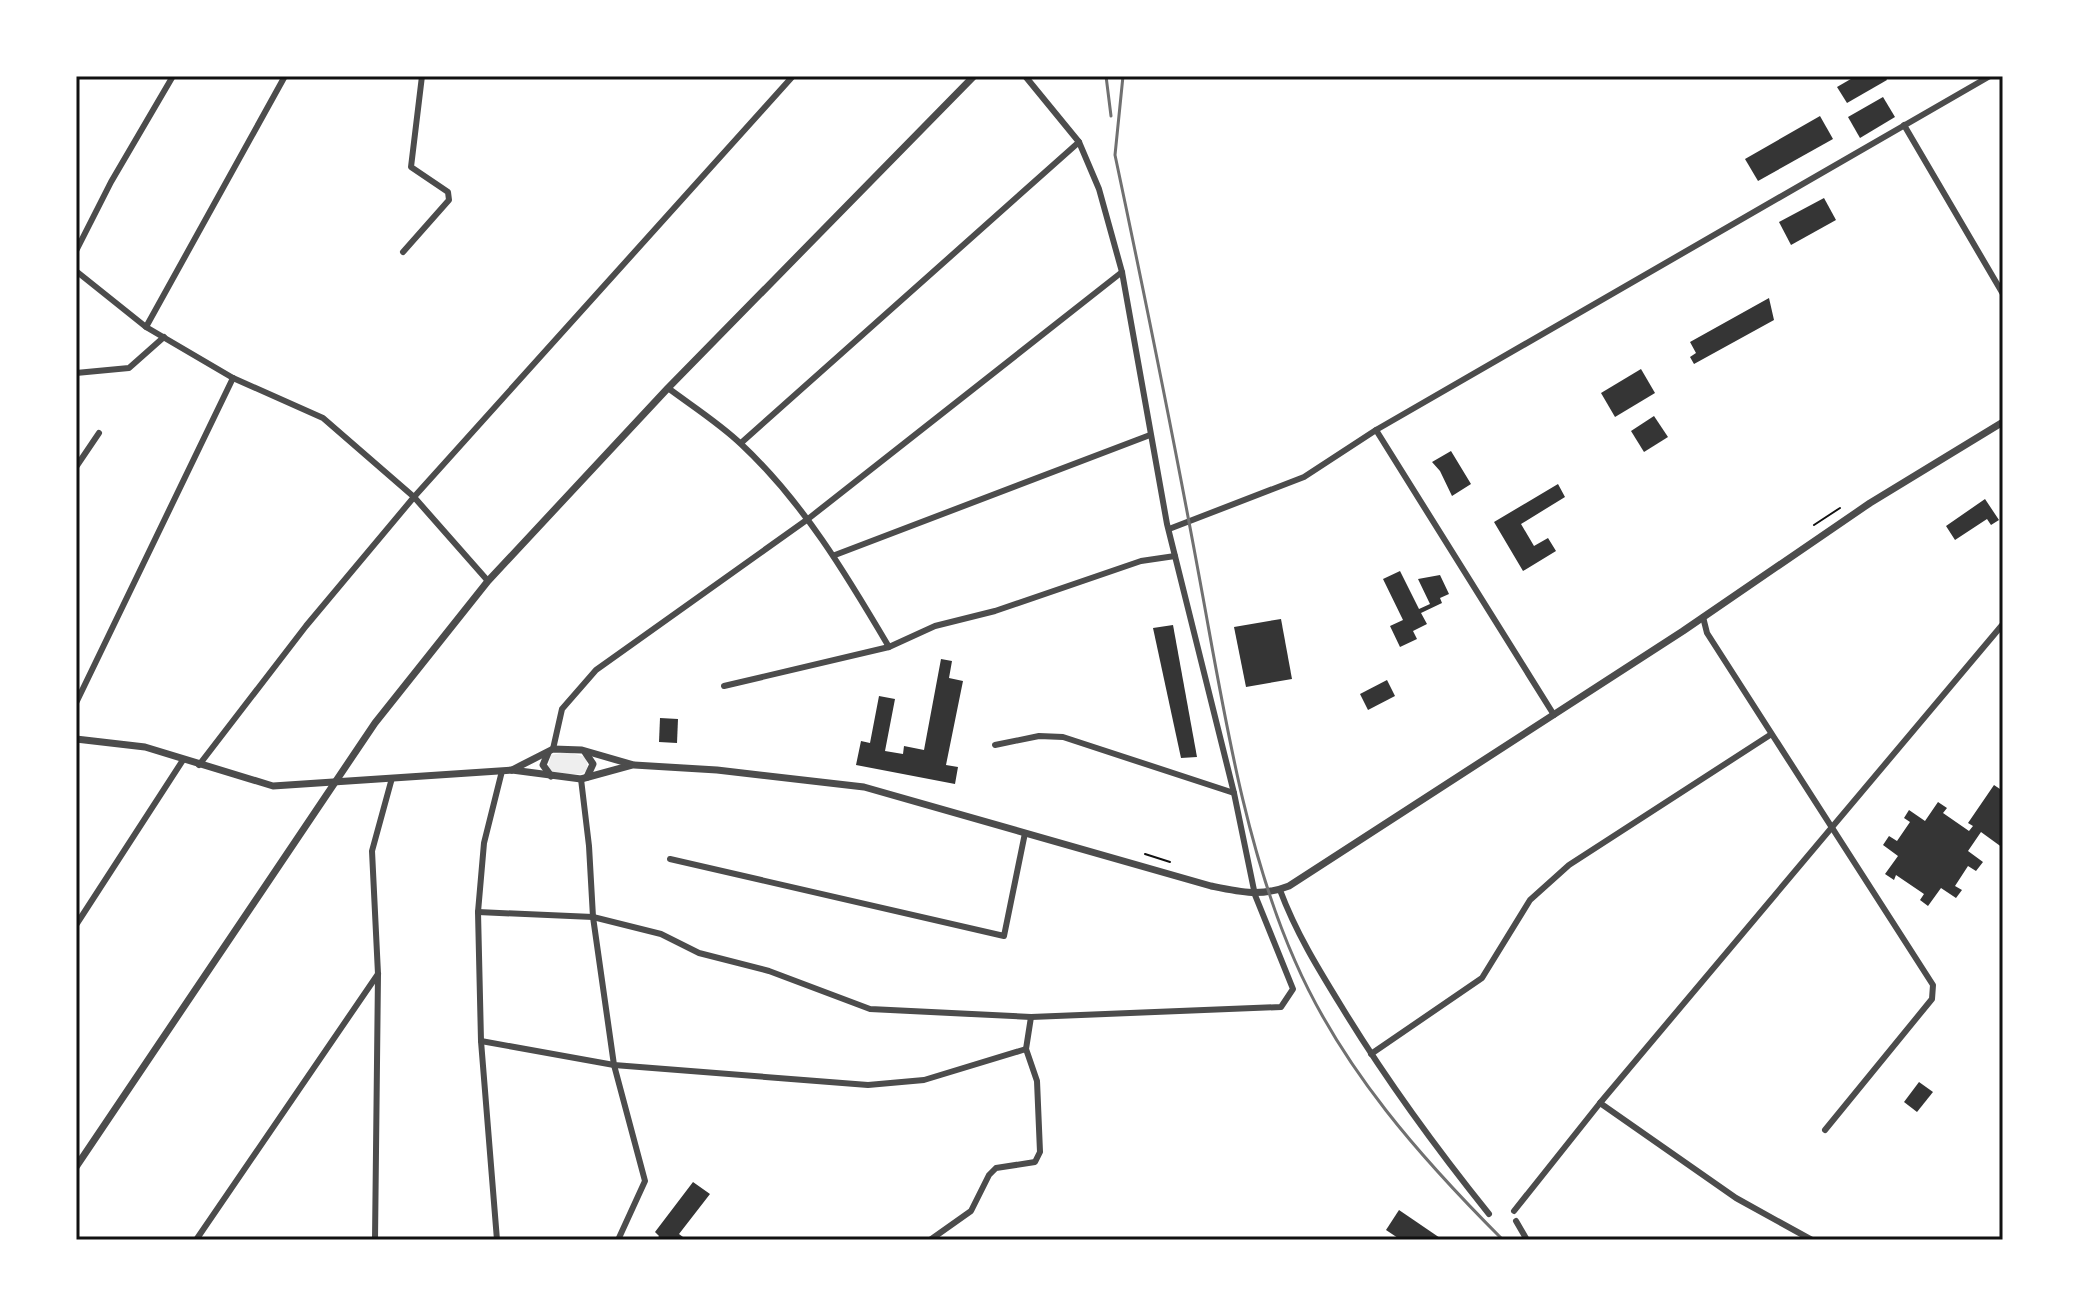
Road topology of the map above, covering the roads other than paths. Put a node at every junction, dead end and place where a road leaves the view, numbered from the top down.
1 (173, 76) edge
2 (285, 76) edge
3 (422, 76) edge
4 (793, 76) edge
5 (974, 76) edge
6 (1025, 76) edge
7 (1990, 76) edge
8 (1904, 125) junction
9 (1079, 142) junction
10 (76, 251) edge
11 (403, 252) dead end
12 (76, 271) edge
13 (1122, 272) junction
14 (2003, 294) edge
15 (146, 327) junction
16 (164, 337) junction
17 (76, 373) edge
18 (233, 378) junction
19 (668, 388) junction
20 (2003, 422) edge
21 (1376, 430) junction
22 (99, 433) dead end
23 (1150, 435) junction
24 (741, 443) junction
25 (76, 467) edge
26 (414, 497) junction
27 (808, 519) junction
28 (1168, 526) junction
29 (835, 555) junction
30 (1175, 556) junction
31 (488, 581) junction
32 (1703, 617) junction
33 (2003, 624) edge
34 (889, 647) junction
35 (724, 686) dead end
36 (76, 703) edge
37 (1554, 715) junction
38 (1770, 735) junction
39 (76, 739) edge
40 (995, 745) dead end
41 (553, 749) junction
42 (582, 750) junction
43 (183, 760) junction
44 (199, 765) junction
45 (634, 765) junction
46 (512, 770) junction
47 (502, 771) junction
48 (554, 777) junction
49 (392, 778) junction
50 (584, 778) junction
51 (336, 784) junction
52 (1234, 793) junction
53 (1831, 830) junction
54 (1025, 833) junction
55 (670, 859) dead end
56 (1280, 890) junction
57 (1255, 895) junction
58 (478, 912) junction
59 (593, 917) junction
60 (76, 925) edge
61 (378, 974) junction
62 (1031, 1017) junction
63 (481, 1041) junction
64 (1026, 1049) junction
65 (1371, 1054) junction
66 (614, 1065) junction
67 (1600, 1103) junction
68 (1825, 1130) dead end
69 (76, 1167) edge
70 (1514, 1211) dead end
71 (1489, 1214) dead end
72 (1516, 1221) dead end
73 (196, 1240) edge
74 (375, 1240) edge
75 (497, 1240) edge
76 (618, 1240) edge
77 (930, 1240) edge
78 (1527, 1240) edge
79 (1812, 1240) edge

1 - 10 street
2 - 15 street
3 - 11 street
4 - 26 street
5 - 19 street
6 - 9 street
7 - 8 street
8 - 14 street
8 - 21 street
9 - 13 street
9 - 24 street
12 - 15 street
13 - 23 street
13 - 27 street
15 - 16 street
16 - 17 street
16 - 18 street
18 - 26 street
18 - 36 street
19 - 24 street
19 - 31 street
20 - 32 street
21 - 28 street
21 - 37 street
22 - 25 street
23 - 28 street
23 - 29 street
24 - 27 street
26 - 31 street
26 - 44 street
27 - 29 street
27 - 41 street
28 - 30 street
29 - 34 street
30 - 34 street
30 - 52 street
31 - 51 street
32 - 37 street
32 - 38 street
33 - 53 street
34 - 35 street
37 - 56 street
38 - 53 street
38 - 65 street
39 - 43 street
40 - 52 street
41 - 42 street
41 - 46 street
41 - 48 street
42 - 45 street
42 - 50 street
43 - 44 street
43 - 60 street
44 - 51 street
45 - 50 street
45 - 54 street
46 - 47 street
46 - 48 street
47 - 49 street
47 - 58 street
48 - 50 street
49 - 51 street
49 - 61 street
50 - 59 street
51 - 69 street
52 - 57 street
53 - 67 street
53 - 68 street
54 - 55 street
54 - 57 street
56 - 57 street
56 - 65 street
57 - 62 street
58 - 59 street
58 - 63 street
59 - 62 street
59 - 66 street
61 - 73 street
61 - 74 street
62 - 64 street
63 - 66 street
63 - 75 street
64 - 66 street
64 - 77 street
65 - 71 street
66 - 76 street
67 - 70 street
67 - 79 street
72 - 78 street

